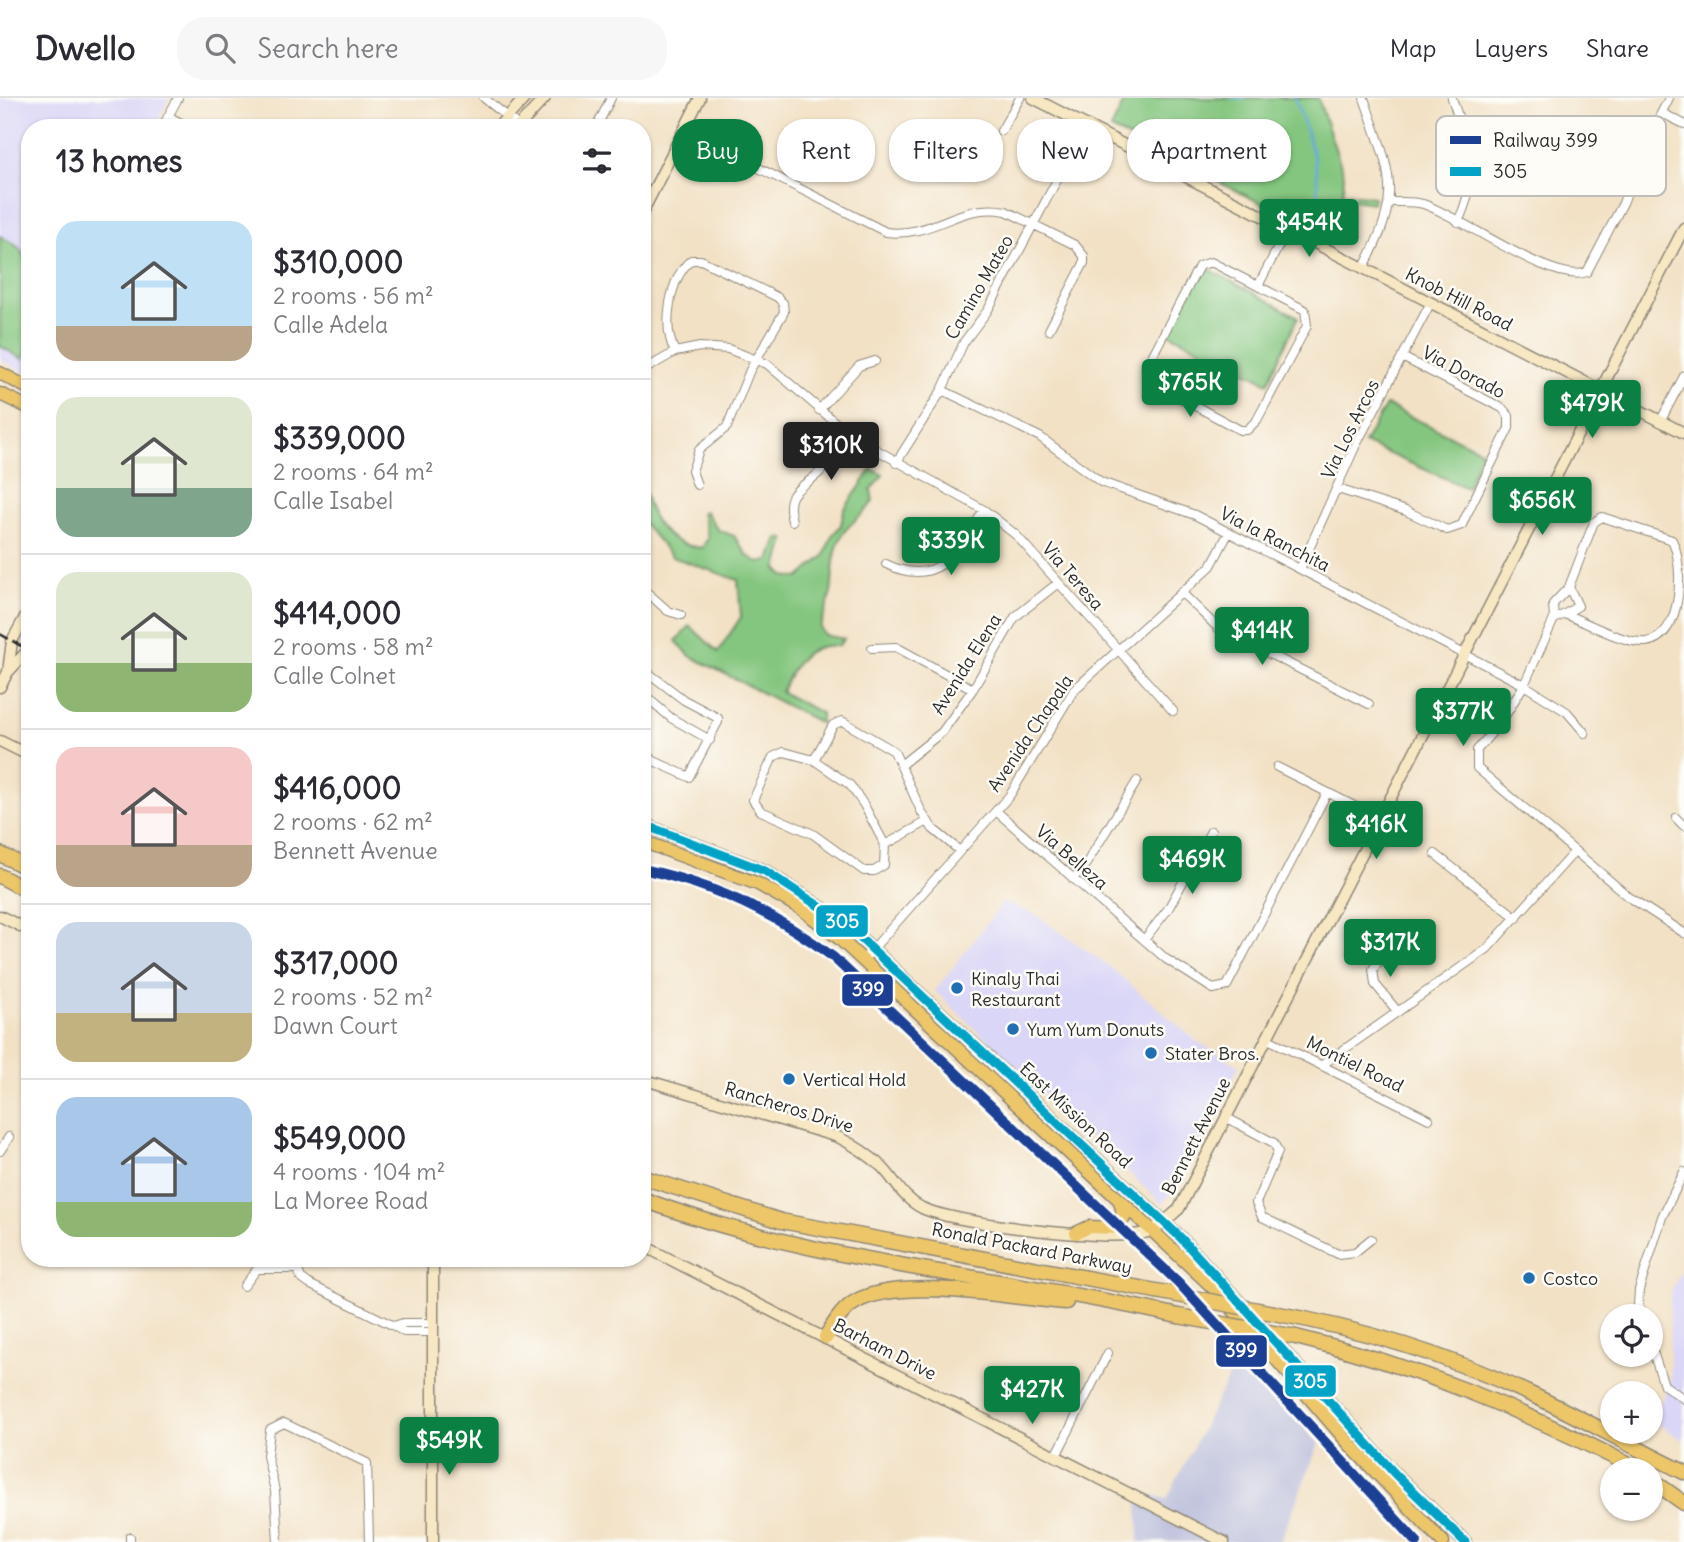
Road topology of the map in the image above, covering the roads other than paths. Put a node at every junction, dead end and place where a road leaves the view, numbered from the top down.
1 (178, 98) edge
2 (484, 98) edge
3 (525, 98) edge
4 (545, 98) edge
5 (611, 98) edge
6 (700, 98) edge
7 (1020, 98) edge
8 (1033, 98) edge
9 (1364, 98) edge
10 (1452, 98) edge
11 (1670, 98) edge
12 (1662, 113) junction
13 (508, 115) junction
14 (168, 116) junction
15 (1458, 116) edge
16 (1660, 116) edge
17 (166, 119) edge
18 (174, 119) edge
19 (505, 119) edge
20 (511, 119) edge
21 (525, 119) edge
22 (600, 119) edge
23 (690, 119) edge
24 (1074, 119) edge
25 (1684, 124) edge
26 (1003, 128) edge
27 (1113, 139) edge
28 (672, 156) edge
29 (763, 170) edge
30 (1056, 182) edge
31 (651, 196) edge
32 (1470, 196) edge
33 (1625, 196) edge
34 (1390, 202) junction
35 (1458, 222) junction
36 (1034, 224) junction
37 (1684, 228) edge
38 (1286, 230) junction
39 (1363, 270) junction
40 (1258, 286) junction
41 (1430, 304) junction
42 (1049, 330) dead end
43 (675, 352) junction
44 (1402, 358) junction
45 (758, 359) junction
46 (876, 361) dead end
47 (651, 366) edge
48 (0, 373) edge
49 (1684, 376) edge
50 (21, 382) edge
51 (942, 390) junction
52 (1599, 391) junction
53 (0, 394) edge
54 (21, 404) edge
55 (819, 410) junction
56 (1660, 422) junction
57 (1684, 433) edge
58 (850, 435) junction
59 (896, 463) junction
60 (697, 485) dead end
61 (1338, 489) junction
62 (984, 510) junction
63 (792, 521) dead end
64 (1229, 532) junction
65 (886, 564) dead end
66 (1300, 569) junction
67 (1058, 583) junction
68 (1569, 587) junction
69 (1183, 594) junction
70 (651, 596) edge
71 (1565, 614) junction
72 (681, 615) dead end
73 (1554, 620) junction
74 (21, 624) edge
75 (872, 648) dead end
76 (1116, 650) junction
77 (1464, 654) junction
78 (21, 658) edge
79 (8, 672) junction
80 (651, 675) edge
81 (1524, 685) junction
82 (0, 687) edge
83 (973, 689) junction
84 (651, 701) edge
85 (1368, 704) dead end
86 (1173, 711) dead end
87 (1585, 733) dead end
88 (710, 740) junction
89 (0, 741) edge
90 (21, 752) edge
91 (651, 756) edge
92 (814, 760) junction
93 (902, 764) junction
94 (1277, 767) dead end
95 (1137, 781) dead end
96 (1328, 793) junction
97 (996, 811) junction
98 (1676, 818) dead end
99 (1380, 819) junction
100 (928, 821) junction
101 (1684, 826) edge
102 (651, 827) edge
103 (1211, 831) dead end
104 (651, 844) edge
105 (885, 845) junction
106 (960, 851) junction
107 (1575, 851) junction
108 (0, 854) edge
109 (1435, 854) dead end
110 (21, 864) edge
111 (0, 876) edge
112 (1073, 878) junction
113 (21, 887) edge
114 (0, 916) edge
115 (1517, 918) junction
116 (21, 926) edge
117 (1684, 933) edge
118 (1144, 940) junction
119 (1390, 946) dead end
120 (873, 949) junction
121 (863, 960) junction
122 (1398, 1012) junction
123 (1266, 1038) junction
124 (1322, 1065) junction
125 (651, 1082) edge
126 (997, 1086) junction
127 (1028, 1094) junction
128 (1227, 1118) junction
129 (1430, 1119) dead end
130 (9, 1137) dead end
131 (0, 1151) edge
132 (1684, 1172) edge
133 (651, 1180) edge
134 (1120, 1200) junction
135 (651, 1202) edge
136 (1164, 1222) junction
137 (1153, 1231) junction
138 (1076, 1233) junction
139 (1371, 1238) dead end
140 (651, 1250) edge
141 (433, 1267) edge
142 (295, 1269) joint
143 (244, 1286) dead end
144 (1638, 1304) edge
145 (1148, 1309) junction
146 (433, 1327) junction
147 (826, 1338) junction
148 (1108, 1353) dead end
149 (1658, 1367) edge
150 (1684, 1399) edge
151 (1056, 1456) junction
152 (1616, 1458) edge
153 (1682, 1471) edge
154 (1663, 1484) edge
155 (1663, 1488) edge
156 (1684, 1493) edge
157 (1684, 1503) edge
158 (1408, 1507) junction
159 (1428, 1508) junction
160 (278, 1542) edge
161 (369, 1542) edge
162 (433, 1542) edge
163 (1224, 1542) edge
164 (1443, 1542) edge
165 (1465, 1542) edge

1 - 14 street
2 - 13 street
3 - 13 street
4 - 21 street
5 - 22 street
6 - 23 street
7 - 26 street
8 - 24 street, Knob Hill Road
9 - 34 street
10 - 15 street
11 - 12 street
12 - 16 street
12 - 25 street
13 - 19 street
13 - 20 street
14 - 17 street
14 - 18 street
27 - 38 street, Knob Hill Road
28 - 31 street
29 - 36 street
30 - 36 street, Camino Mateo
32 - 35 street
33 - 35 street
34 - 35 street
34 - 39 street
36 - 42 street
36 - 51 street, Camino Mateo
37 - 52 street, Bennett Avenue
38 - 39 street, Knob Hill Road
38 - 40 street
39 - 41 street, Knob Hill Road
40 - 40 street
41 - 44 street, Via Los Arcos
41 - 52 street, Knob Hill Road
43 - 45 street, Via Teresa
43 - 45 street
43 - 47 street, Via Teresa
44 - 61 street, Via Los Arcos
44 - 61 street, Via Dorado
45 - 55 street, Via Teresa
45 - 60 street
46 - 55 street
48 - 50 main road
49 - 56 street
51 - 59 street, Camino Mateo
51 - 64 street, Via la Ranchita
52 - 56 street, Knob Hill Road
52 - 77 street, Bennett Avenue
53 - 54 main road
55 - 58 street, Via Teresa
56 - 57 street, Knob Hill Road
58 - 59 street, Via Teresa
58 - 63 street
59 - 62 street, Via Teresa
61 - 66 street, Via Los Arcos
62 - 65 street
62 - 67 street, Via Teresa
64 - 66 street, Via la Ranchita
64 - 69 street, Avenida Chapala
66 - 77 street, Via la Ranchita
67 - 76 street, Via Teresa
67 - 83 street, Avenida Elena
68 - 71 street
68 - 71 street
68 - 73 street
69 - 76 street, Avenida Chapala
69 - 85 street
70 - 72 street
71 - 73 street
73 - 81 street
74 - 79 street
75 - 83 street
76 - 86 street, Via Teresa
76 - 97 street, Avenida Chapala
77 - 81 street, Via la Ranchita
77 - 99 street, Bennett Avenue
78 - 79 street
79 - 82 street
80 - 88 street
81 - 87 street, Via la Ranchita
81 - 107 street
83 - 93 street, Avenida Elena
84 - 88 street
88 - 91 street
89 - 90 street
92 - 93 street
92 - 105 street
92 - 105 street
93 - 100 street
94 - 96 street
95 - 112 street
96 - 99 street
96 - 118 street, Via Belleza
97 - 106 street, Avenida Chapala
97 - 112 street, Via Belleza
98 - 101 street
99 - 123 street, Bennett Avenue
100 - 105 street
100 - 106 street
102 - 120 main road, East Mission Road
103 - 118 street
104 - 121 main road, East Mission Road
106 - 120 street, Avenida Chapala
107 - 115 street
107 - 117 street
108 - 110 highway
109 - 115 street
111 - 113 highway
112 - 118 street, Via Belleza
114 - 116 street
115 - 122 street
119 - 122 street
120 - 121 street, Avenida Chapala
120 - 127 main road, East Mission Road
121 - 126 main road, East Mission Road
122 - 124 street
123 - 124 street, Montiel Road
123 - 128 street, Bennett Avenue
124 - 129 street, Montiel Road
125 - 138 street, Rancheros Drive
126 - 127 main road
126 - 134 main road, East Mission Road
127 - 136 main road, East Mission Road
128 - 136 street, Bennett Avenue
128 - 139 street
130 - 131 street
132 - 144 street
133 - 153 highway, Ronald Packard Parkway, bridge
134 - 137 main road, East Mission Road
134 - 138 main road
135 - 145 highway
136 - 137 street, Bennett Avenue
136 - 159 main road, East Mission Road
137 - 138 street, Rancheros Drive
137 - 158 main road, East Mission Road
140 - 147 street, Barham Drive
141 - 146 street
142 - 143 street
142 - 146 street
145 - 147 highway
145 - 152 highway, bridge
146 - 162 street
147 - 151 street, Barham Drive
148 - 151 street
149 - 150 street
151 - 163 street, Barham Drive
154 - 156 highway
155 - 157 highway
158 - 159 main road
158 - 164 main road, East Mission Road
159 - 165 main road, East Mission Road
160 - 161 street

